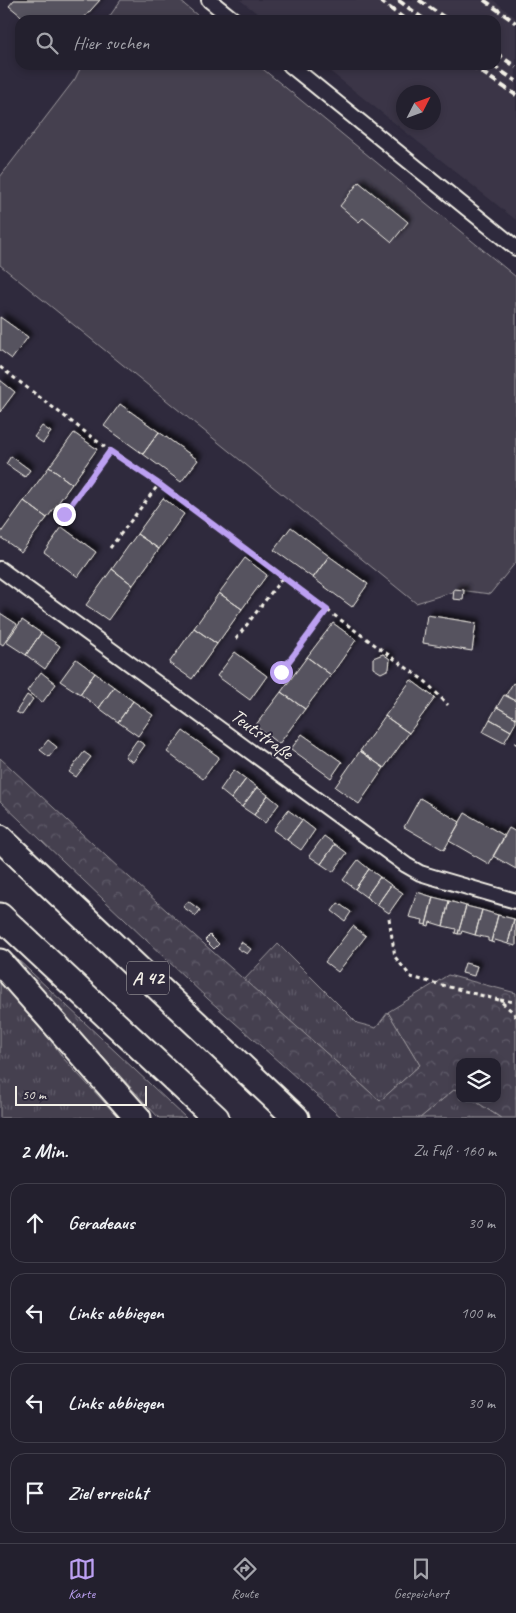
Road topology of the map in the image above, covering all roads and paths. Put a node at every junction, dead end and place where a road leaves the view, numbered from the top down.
1 (209, 0) edge
2 (228, 15) edge
3 (296, 70) edge
4 (516, 248) edge
5 (0, 368) edge
6 (110, 451) junction
7 (159, 484) junction
8 (64, 514) dead end
9 (110, 548) dead end
10 (0, 569) edge
11 (283, 577) junction
12 (327, 610) junction
13 (236, 639) dead end
14 (281, 672) dead end
15 (448, 705) dead end
16 (0, 838) edge
17 (516, 901) edge
18 (0, 916) edge
19 (390, 918) dead end
20 (0, 962) edge
21 (499, 1000) junction
22 (516, 1002) edge
23 (516, 1018) edge
24 (138, 1118) edge
25 (216, 1118) edge
26 (296, 1118) edge

1 - 2 street
3 - 4 street
5 - 6 path
6 - 7 path
6 - 8 path
7 - 9 path
7 - 11 path
10 - 17 street, Teutstraße
11 - 12 path
11 - 13 path
12 - 14 path
12 - 15 path
16 - 26 highway, A 42
18 - 25 highway, A 42
19 - 21 path
20 - 24 highway
21 - 22 path
21 - 23 path

